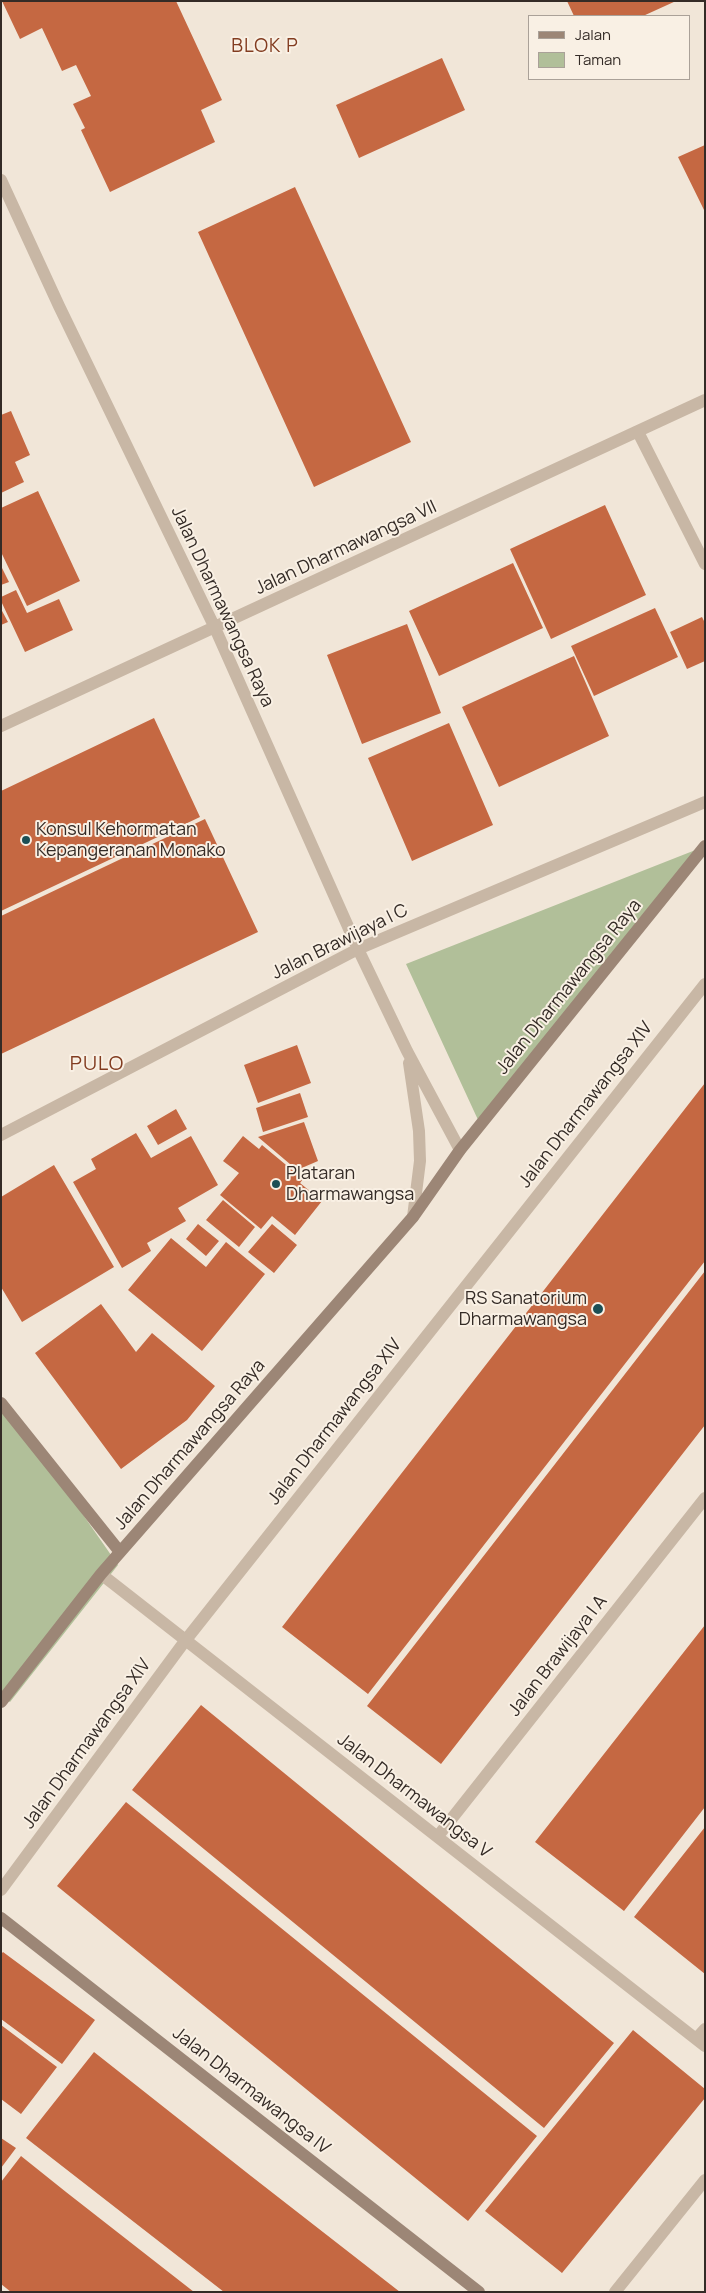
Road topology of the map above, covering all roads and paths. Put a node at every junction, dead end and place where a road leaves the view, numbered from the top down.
1 (1, 180) edge
2 (705, 400) edge
3 (638, 432) junction
4 (705, 564) edge
5 (215, 628) junction
6 (1, 726) edge
7 (705, 802) edge
8 (705, 846) edge
9 (358, 949) junction
10 (705, 984) edge
11 (407, 1051) junction
12 (1, 1135) edge
13 (460, 1150) junction
14 (412, 1217) junction
15 (1, 1403) edge
16 (705, 1498) edge
17 (120, 1552) junction
18 (101, 1574) junction
19 (185, 1642) junction
20 (6, 1691) edge
21 (1, 1702) edge
22 (438, 1836) junction
23 (1, 1890) edge
24 (1, 1918) edge
25 (705, 2029) edge
26 (700, 2043) edge
27 (705, 2180) edge
28 (479, 2292) edge
29 (615, 2292) edge

1 - 5 street, Jalan Dharmawangsa Raya
2 - 3 street, Jalan Dharmawangsa VII
3 - 4 street
3 - 5 street, Jalan Dharmawangsa VII
5 - 6 street, Jalan Dharmawangsa VII
5 - 9 street, Jalan Dharmawangsa Raya
7 - 9 street, Jalan Brawijaya I C
8 - 13 street, Jalan Dharmawangsa Raya
9 - 11 street, Jalan Dharmawangsa Raya
9 - 12 street, Jalan Brawijaya I C
10 - 19 street, Jalan Dharmawangsa XIV
11 - 13 street, Jalan Dharmawangsa Raya
11 - 14 street, Jalan Dharmawangsa Raya
13 - 14 street, Jalan Dharmawangsa Raya
14 - 17 street, Jalan Dharmawangsa Raya
15 - 17 street
16 - 22 street, Jalan Brawijaya I A
17 - 18 street, Jalan Dharmawangsa Raya
18 - 19 street, Jalan Dharmawangsa V
18 - 20 street, Jalan Dharmawangsa Raya
19 - 22 street, Jalan Dharmawangsa V
19 - 23 street, Jalan Dharmawangsa XIV
20 - 21 street, Jalan Dharmawangsa Raya
22 - 26 street, Jalan Dharmawangsa V
24 - 28 street, Jalan Dharmawangsa IV
25 - 26 street
27 - 29 street

